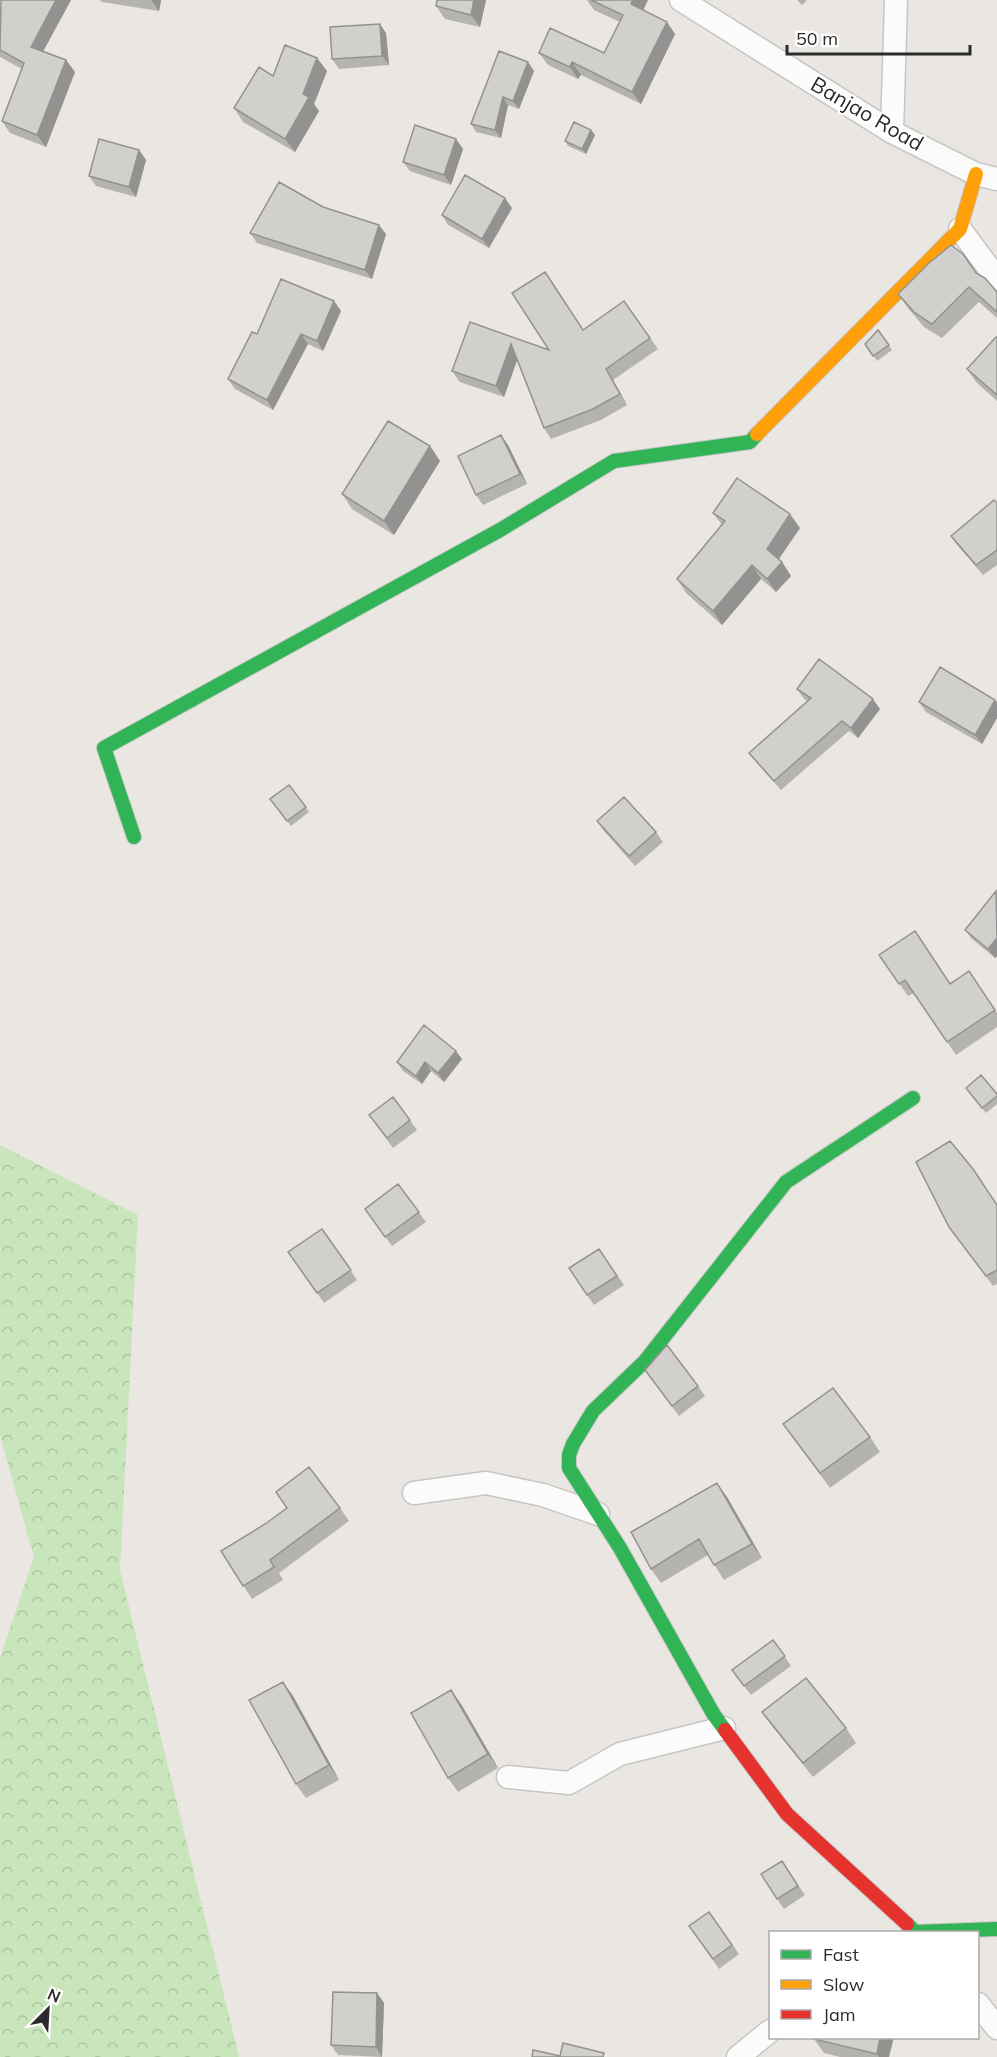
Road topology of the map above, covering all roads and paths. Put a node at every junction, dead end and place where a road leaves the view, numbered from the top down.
1 (681, 0) edge
2 (896, 0) edge
3 (892, 132) junction
4 (986, 177) edge
5 (960, 229) junction
6 (997, 279) edge
7 (134, 837) dead end
8 (912, 1098) dead end
9 (414, 1493) dead end
10 (598, 1514) junction
11 (724, 1728) junction
12 (508, 1777) dead end
13 (997, 1929) edge
14 (913, 1931) edge
15 (942, 1931) edge
16 (979, 2005) edge
17 (997, 2028) edge
18 (769, 2033) edge
19 (738, 2057) edge

1 - 3 street, Banjao Road
2 - 3 street
3 - 4 street, Banjao Road
4 - 5 street
5 - 6 street
5 - 7 street
8 - 10 street
9 - 10 street
10 - 11 street
11 - 12 street
11 - 14 street
13 - 15 street
16 - 17 street
18 - 19 street

